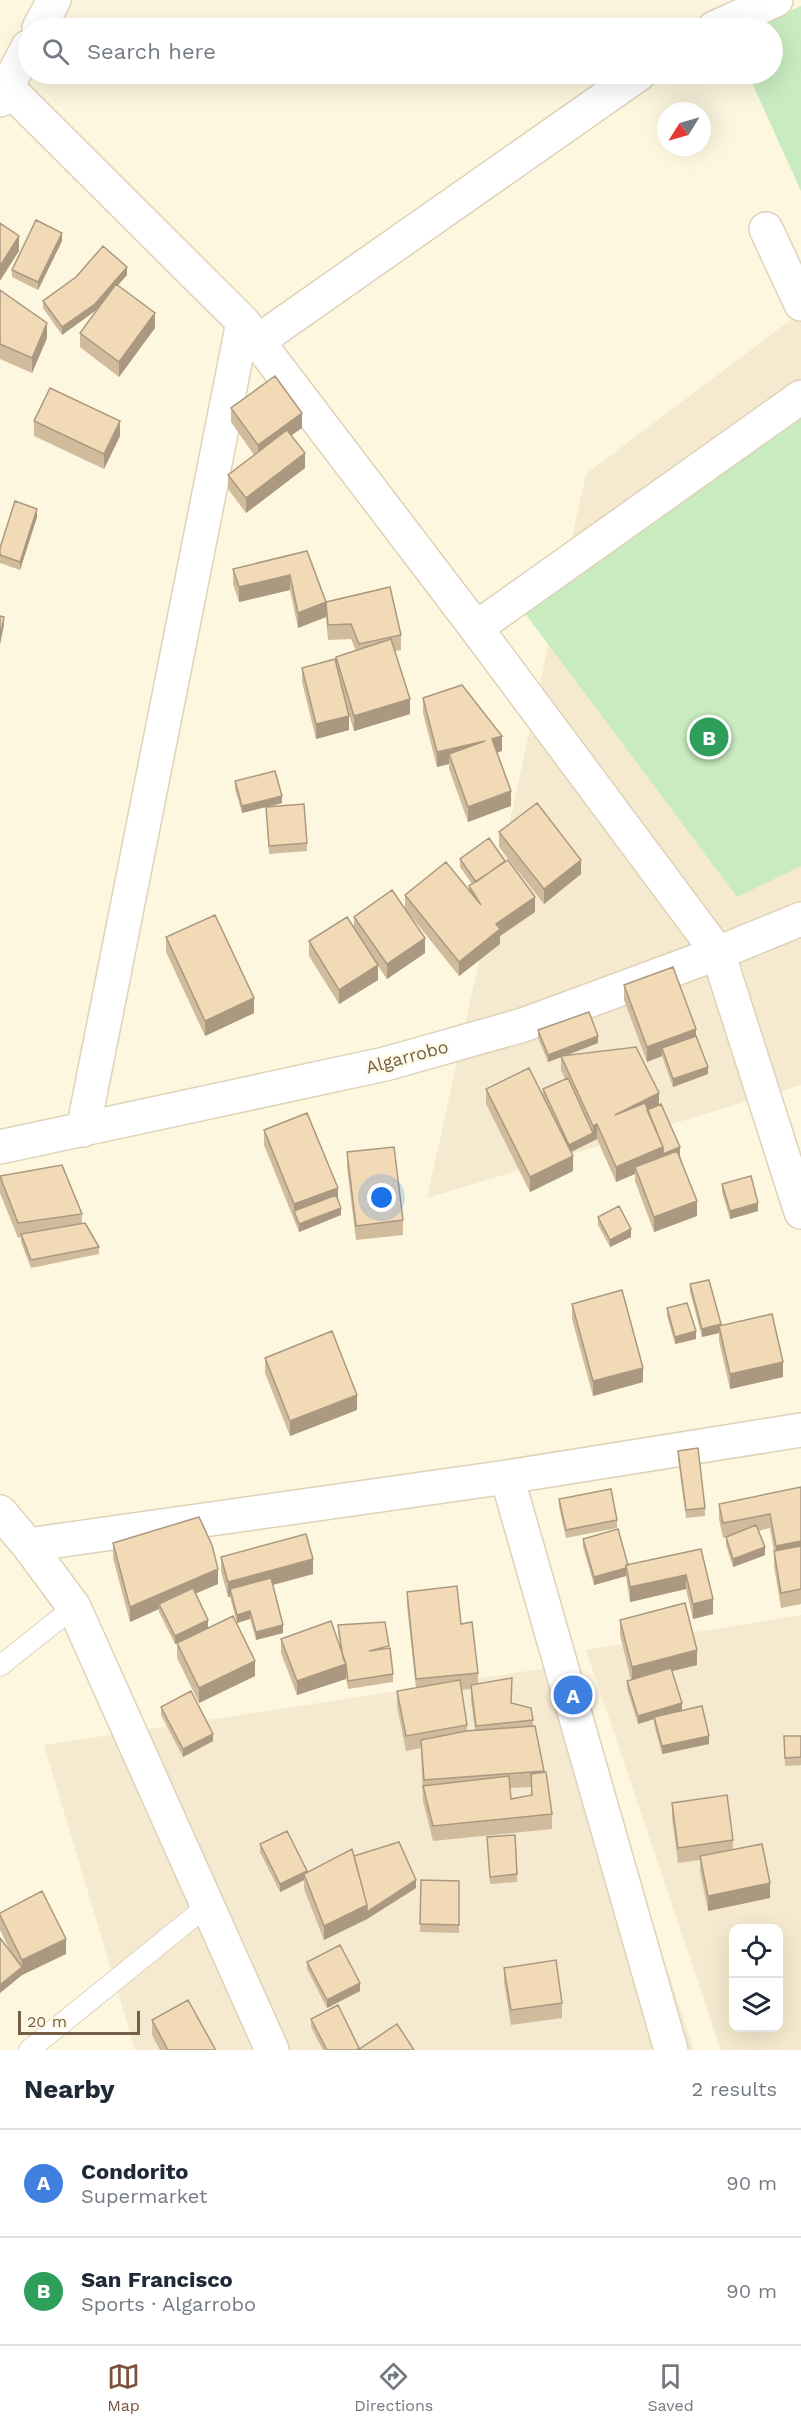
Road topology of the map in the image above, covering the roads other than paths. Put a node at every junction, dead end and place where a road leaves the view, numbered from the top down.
1 (54, 0) edge
2 (776, 0) edge
3 (44, 18) edge
4 (736, 18) edge
5 (18, 66) edge
6 (624, 84) edge
7 (4, 93) edge
8 (766, 229) dead end
9 (801, 304) edge
10 (250, 332) junction
11 (801, 397) edge
12 (476, 628) junction
13 (801, 919) edge
14 (718, 953) junction
15 (83, 1130) junction
16 (0, 1147) edge
17 (801, 1212) edge
18 (801, 1430) edge
19 (507, 1477) junction
20 (0, 1512) edge
21 (28, 1545) junction
22 (74, 1607) junction
23 (0, 1666) edge
24 (207, 1906) junction
25 (29, 2050) edge
26 (272, 2050) edge
27 (671, 2050) edge

1 - 3 street
2 - 4 street
5 - 7 street
6 - 10 street
7 - 10 street
8 - 9 street
10 - 12 street
10 - 15 street
11 - 12 street
12 - 14 street
13 - 14 street, Algarrobo
14 - 15 street, Algarrobo
14 - 17 street
15 - 16 street, Algarrobo
18 - 19 street
19 - 21 street
19 - 27 street
20 - 21 street
21 - 22 street
22 - 23 lane
22 - 24 street
24 - 25 lane
24 - 26 street

